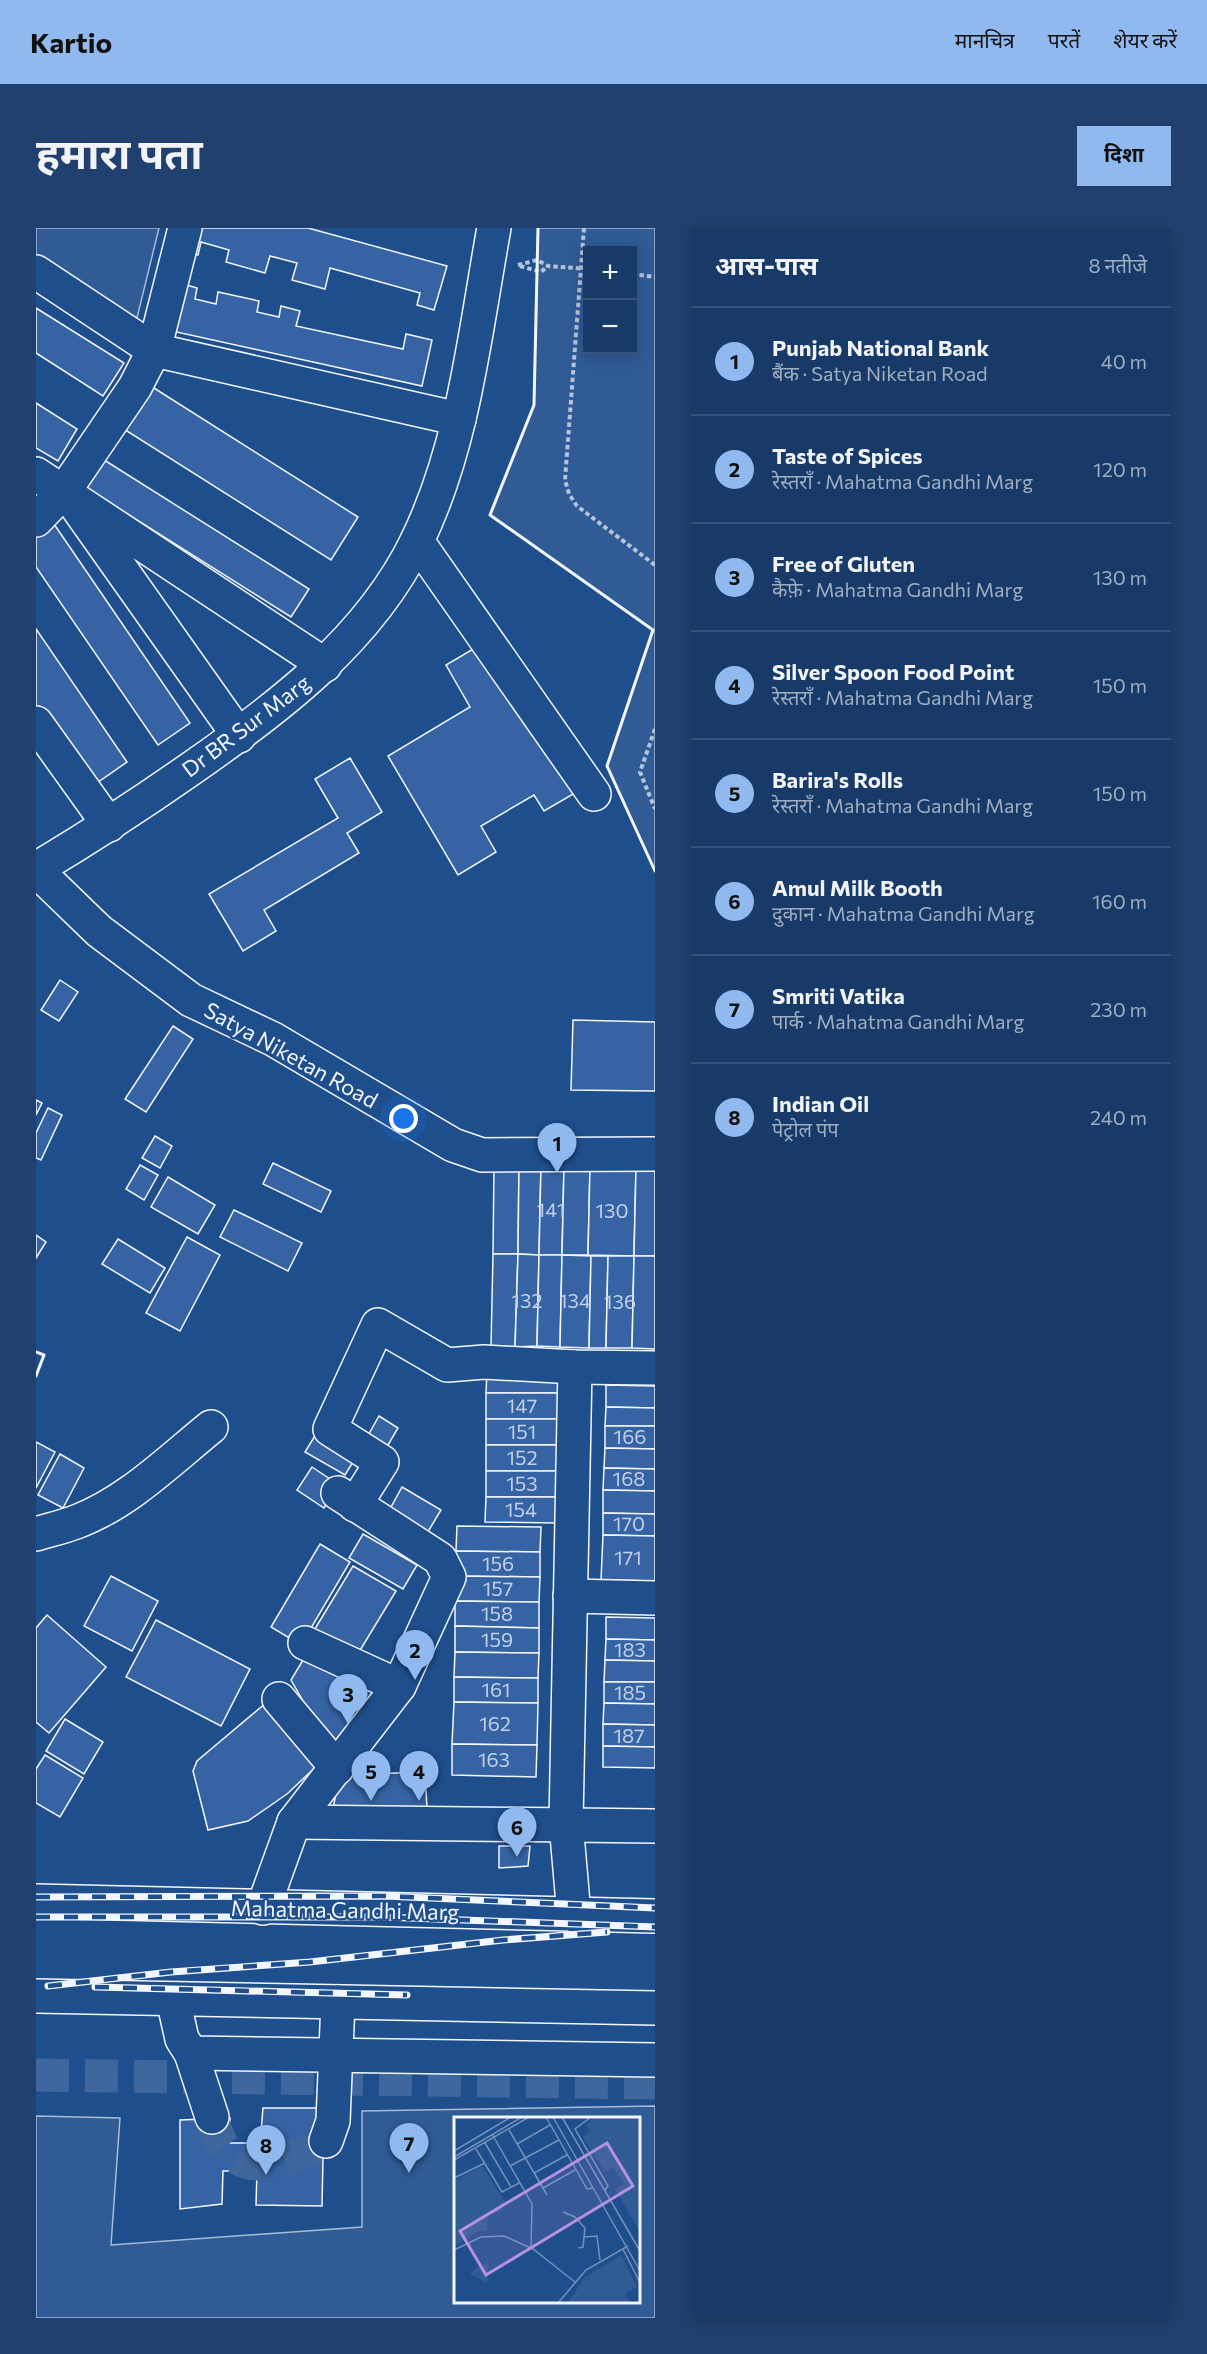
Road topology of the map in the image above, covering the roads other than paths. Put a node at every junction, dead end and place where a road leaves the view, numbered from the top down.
1 (185, 228) edge
2 (494, 228) edge
3 (36, 272) edge
4 (154, 350) junction
5 (459, 419) junction
6 (36, 474) edge
7 (65, 490) junction
8 (36, 520) edge
9 (417, 541) junction
10 (325, 665) junction
11 (36, 723) edge
12 (239, 736) junction
13 (594, 794) dead end
14 (109, 825) junction
15 (36, 870) edge
16 (655, 1154) edge
17 (575, 1367) junction
18 (655, 1368) edge
19 (211, 1427) dead end
20 (36, 1534) edge
21 (570, 1596) junction
22 (655, 1598) edge
23 (305, 1643) dead end
24 (399, 1686) junction
25 (279, 1699) dead end
26 (337, 1768) junction
27 (294, 1822) junction
28 (566, 1823) junction
29 (655, 1826) edge
30 (36, 1901) edge
31 (263, 1908) junction
32 (574, 1914) junction
33 (655, 1916) edge
34 (36, 1996) edge
35 (173, 1999) junction
36 (338, 2002) junction
37 (655, 2008) edge
38 (191, 2053) junction
39 (334, 2055) junction
40 (655, 2060) edge
41 (212, 2117) tunnel mouth
42 (326, 2141) dead end

1 - 4 street
2 - 5 street, Dr BR Sur Marg
3 - 4 street
4 - 5 street
4 - 7 street
5 - 9 street, Dr BR Sur Marg
6 - 7 street
7 - 8 street
7 - 10 street
7 - 12 street
9 - 10 street, Dr BR Sur Marg
9 - 13 street
10 - 12 street, Dr BR Sur Marg
11 - 14 street
12 - 14 street, Dr BR Sur Marg
14 - 15 street, Dr BR Sur Marg
15 - 16 street, Satya Niketan Road
17 - 18 street
17 - 21 street
17 - 24 street
19 - 20 street
21 - 22 street
21 - 28 street
23 - 24 street
24 - 26 street
25 - 26 street
26 - 27 street
27 - 28 street
27 - 31 street
28 - 29 street
28 - 32 street
30 - 31 street, Mahatma Gandhi Marg
31 - 32 street, Mahatma Gandhi Marg
32 - 33 street, Mahatma Gandhi Marg
34 - 35 street
35 - 36 street
35 - 38 street
36 - 37 street
36 - 39 street
38 - 39 street
38 - 41 street
39 - 40 street
39 - 42 street

